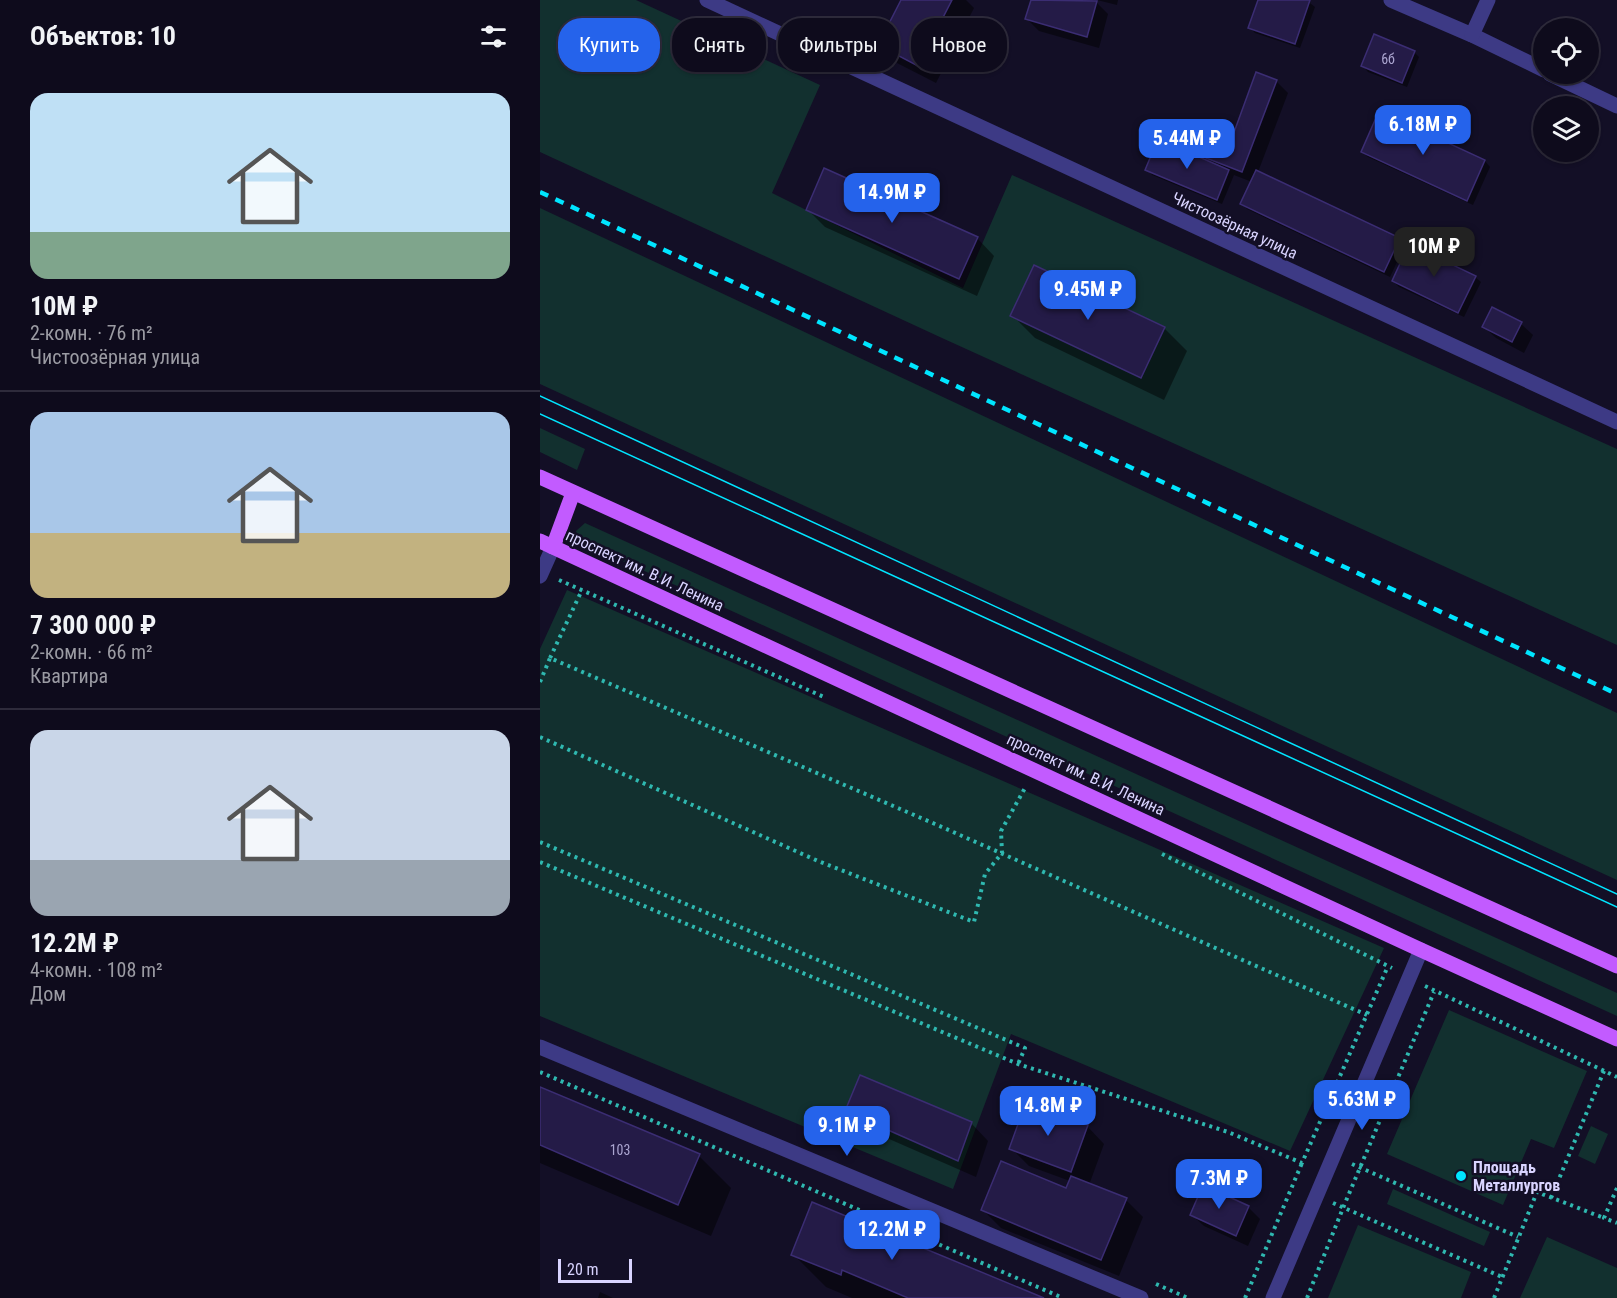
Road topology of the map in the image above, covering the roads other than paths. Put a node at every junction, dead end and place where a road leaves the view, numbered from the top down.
1 (707, 0) edge
2 (1391, 0) edge
3 (1488, 0) edge
4 (1472, 35) junction
5 (1533, 65) edge
6 (1571, 84) edge
7 (1617, 106) edge
8 (1617, 422) edge
9 (540, 477) edge
10 (573, 493) junction
11 (546, 544) edge
12 (540, 576) edge
13 (1421, 950) junction
14 (1617, 966) edge
15 (1617, 1039) edge
16 (540, 1047) edge
17 (1141, 1298) edge
18 (1273, 1298) edge

1 - 8 street, Чистоозёрная улица
2 - 4 street
3 - 4 street
4 - 5 street
6 - 7 street
9 - 10 main road
10 - 11 main road
10 - 14 main road
11 - 12 street
11 - 13 main road, проспект им. В.И. Ленина
13 - 15 main road, проспект им. В.И. Ленина
13 - 18 street
16 - 17 street

